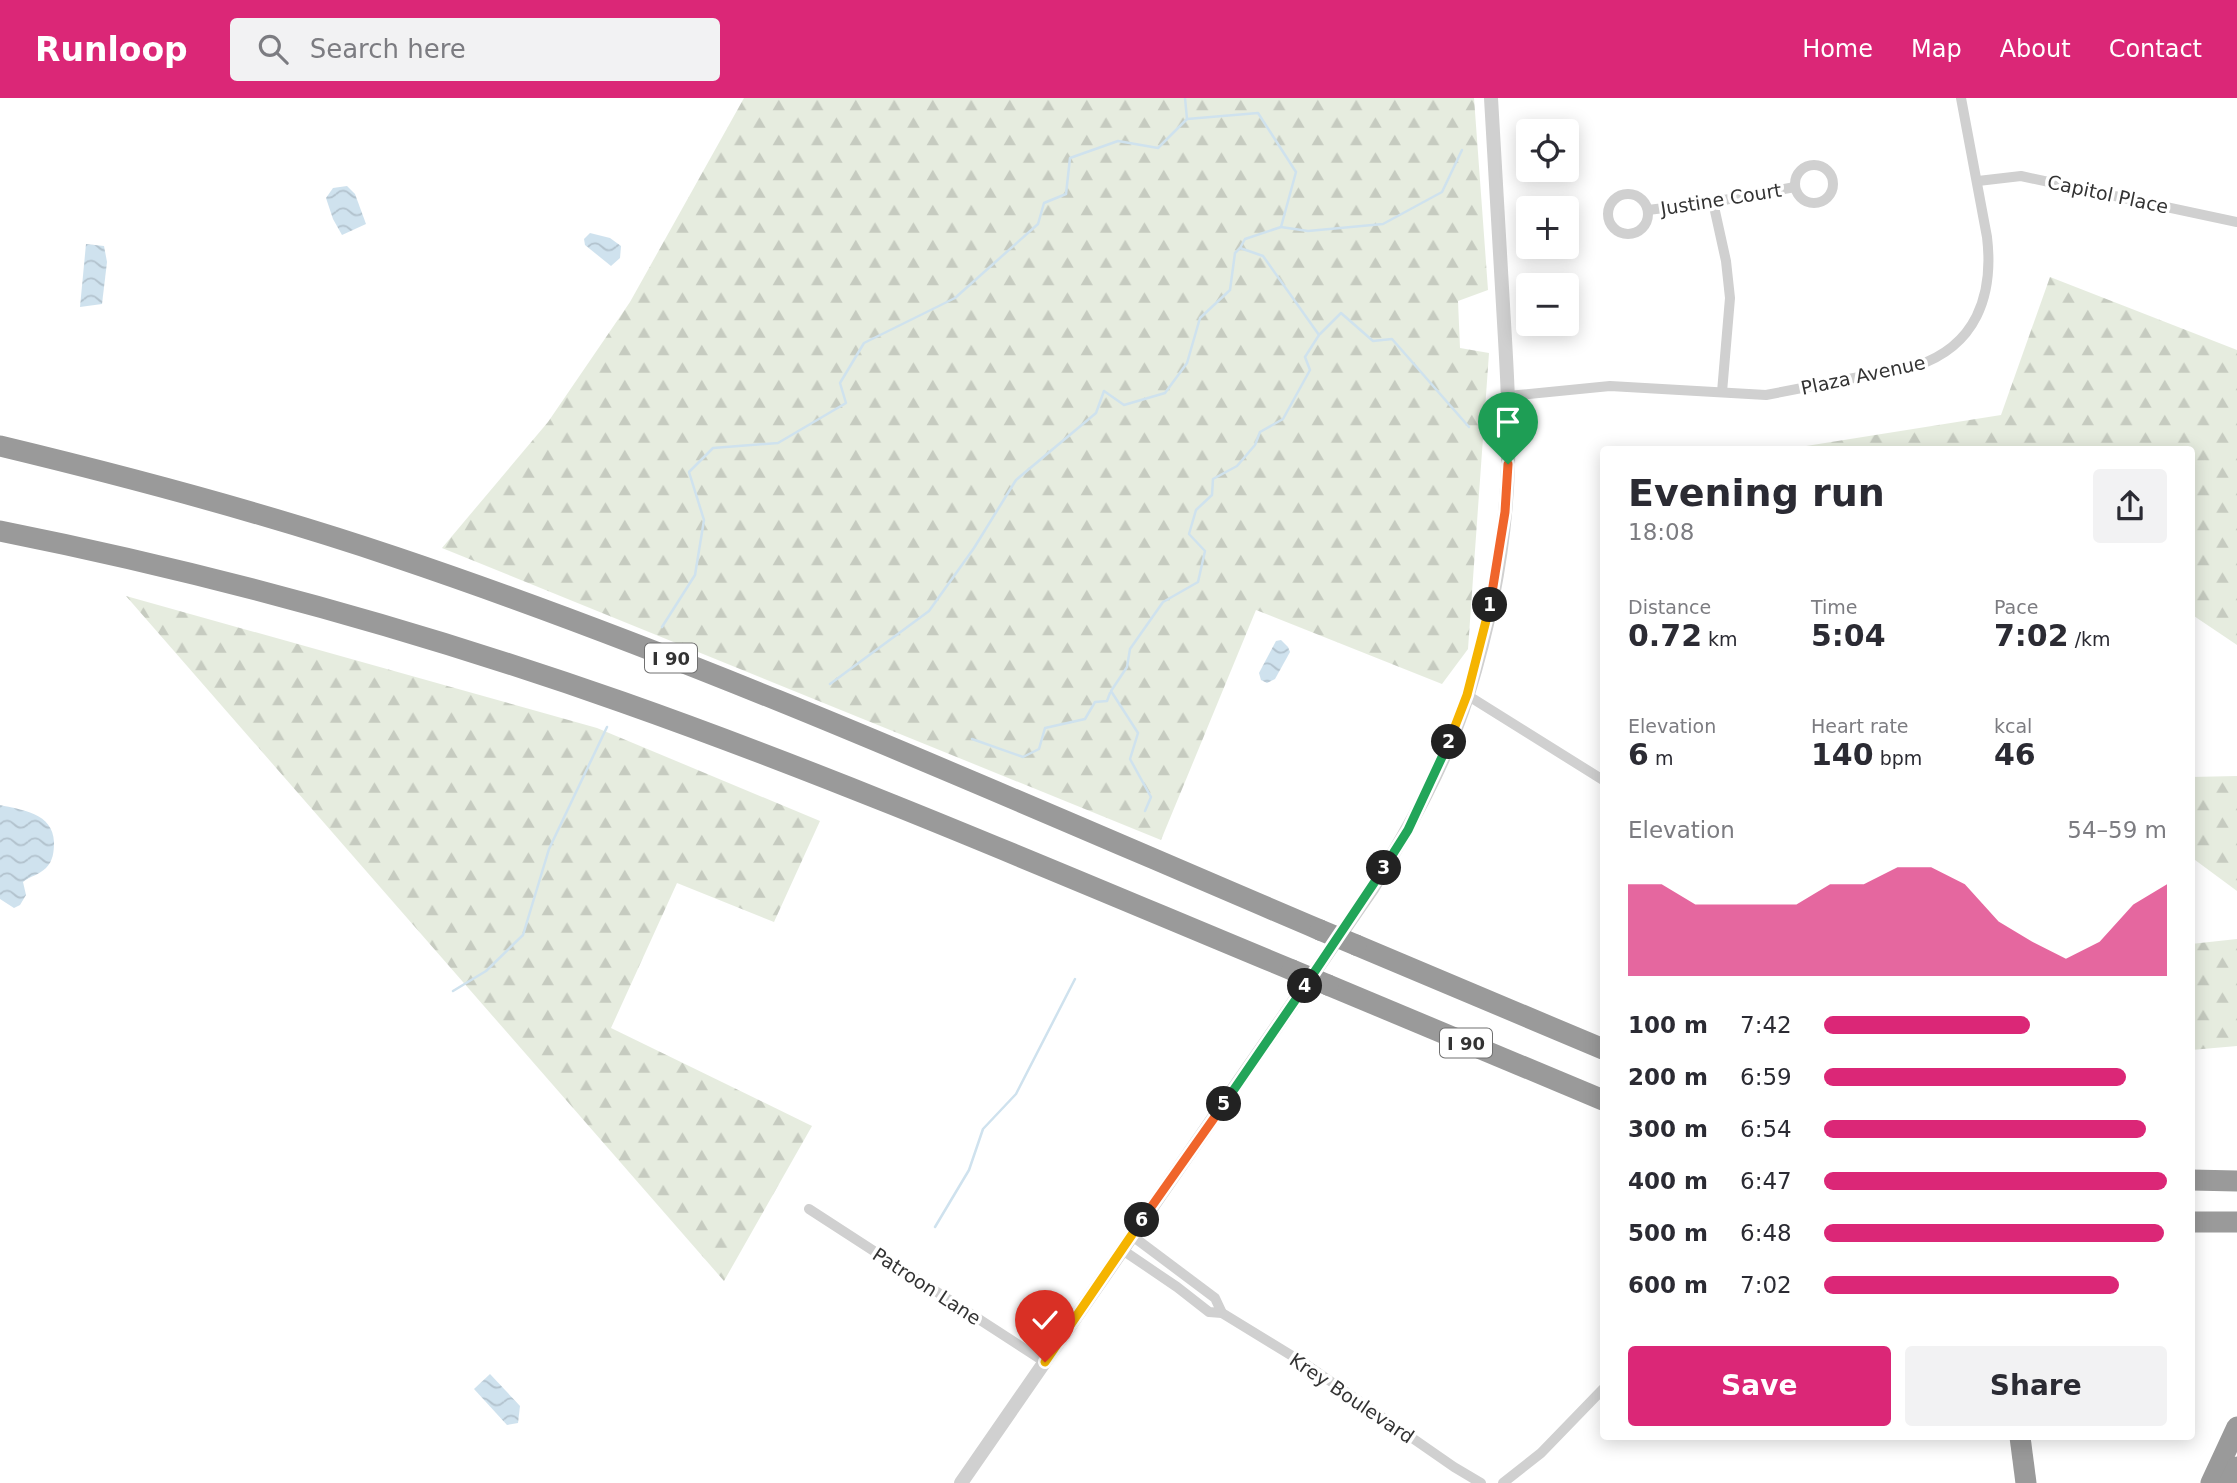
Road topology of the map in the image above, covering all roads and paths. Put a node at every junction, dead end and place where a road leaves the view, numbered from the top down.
1 (1491, 98) edge
2 (1961, 98) edge
3 (1978, 181) junction
4 (1795, 187) dead end
5 (1713, 202) junction
6 (1648, 210) dead end
7 (2237, 222) edge
8 (1722, 392) junction
9 (1508, 396) junction
10 (0, 446) edge
11 (0, 531) edge
12 (1467, 695) junction
13 (1600, 778) edge
14 (1600, 1048) edge
15 (1600, 1099) edge
16 (2195, 1180) edge
17 (2237, 1181) edge
18 (809, 1209) dead end
19 (2195, 1222) edge
20 (2237, 1222) edge
21 (1131, 1235) junction
22 (1121, 1249) junction
23 (1222, 1313) junction
24 (1045, 1362) junction
25 (1600, 1392) edge
26 (2237, 1427) edge
27 (2020, 1440) edge
28 (2237, 1467) edge
29 (961, 1483) edge
30 (1481, 1483) edge
31 (1503, 1483) edge
32 (2026, 1483) edge
33 (2211, 1483) edge
34 (2229, 1483) edge

1 - 9 street
2 - 3 street, Plaza Avenue
3 - 7 street, Capitol Place
3 - 8 street, Plaza Avenue
4 - 5 street, Justine Court
5 - 6 street, Justine Court
5 - 8 street
8 - 9 street, Plaza Avenue
9 - 12 street
10 - 14 highway, I 90, bridge
11 - 15 highway, I 90, bridge
12 - 13 street
12 - 21 street
16 - 17 highway
18 - 24 street, Patroon Lane
19 - 20 highway
21 - 22 street
21 - 23 street, Krey Boulevard
22 - 23 street, Krey Boulevard
22 - 24 street
23 - 30 street, Krey Boulevard
24 - 29 street
25 - 31 street
26 - 33 highway
27 - 32 highway
28 - 34 highway

